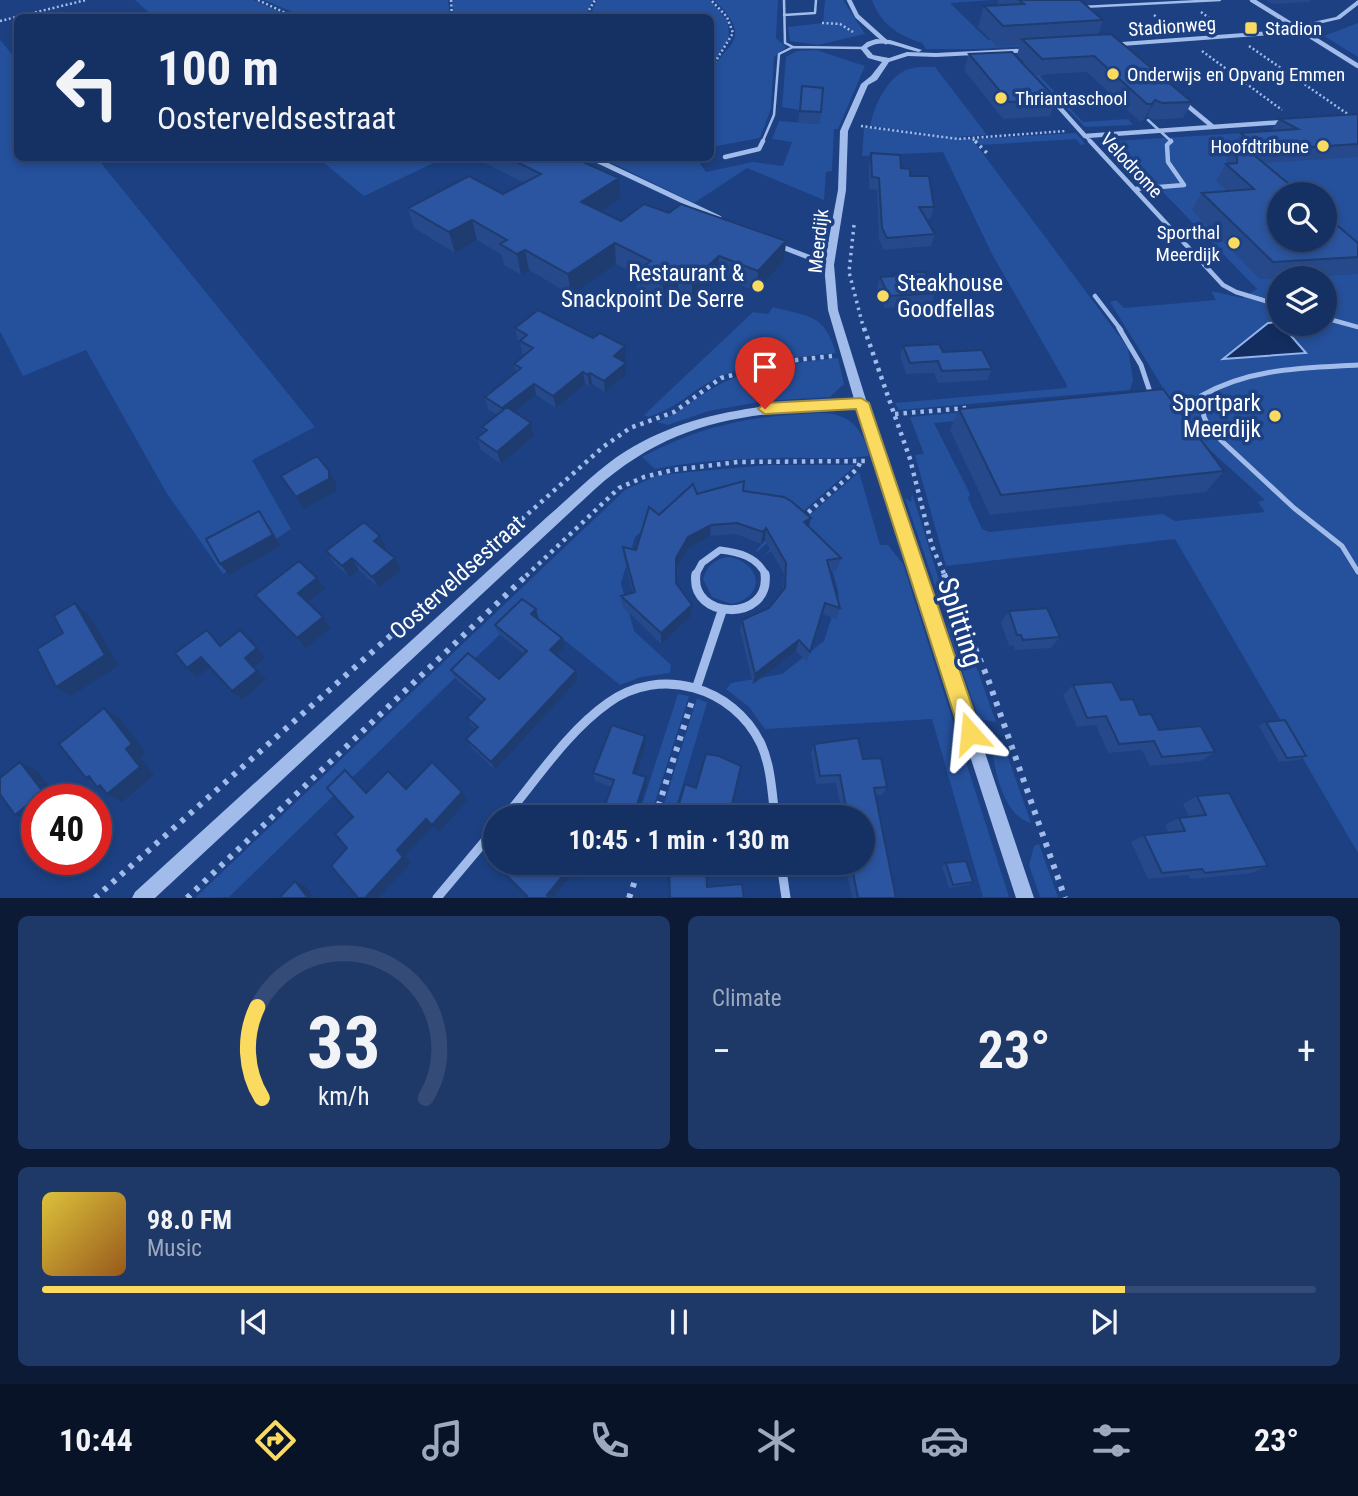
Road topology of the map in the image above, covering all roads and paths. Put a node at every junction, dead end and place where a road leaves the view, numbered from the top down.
1 (86, 0) edge
2 (258, 0) edge
3 (711, 0) edge
4 (784, 0) edge
5 (816, 0) edge
6 (849, 0) edge
7 (1220, 0) edge
8 (1252, 0) edge
9 (1185, 2) junction
10 (1358, 2) edge
11 (1139, 4) junction
12 (1072, 8) edge
13 (29, 14) edge
14 (288, 14) edge
15 (784, 15) junction
16 (821, 23) dead end
17 (867, 27) junction
18 (1297, 28) junction
19 (858, 35) dead end
20 (1236, 37) junction
21 (1107, 38) edge
22 (886, 41) junction
23 (1188, 41) junction
24 (872, 42) junction
25 (1115, 45) junction
26 (1102, 46) edge
27 (793, 47) junction
28 (1048, 49) edge
29 (866, 52) junction
30 (906, 52) junction
31 (1008, 52) junction
32 (1125, 53) edge
33 (1015, 59) edge
34 (887, 60) junction
35 (714, 64) edge
36 (1358, 66) edge
37 (865, 84) junction
38 (1044, 91) edge
39 (1173, 94) edge
40 (1353, 118) edge
41 (1148, 120) edge
42 (1296, 121) joint
43 (861, 126) dead end
44 (1212, 127) junction
45 (1080, 130) junction
46 (1160, 131) junction
47 (1085, 136) junction
48 (973, 138) junction
49 (988, 154) dead end
50 (725, 157) dead end
51 (598, 161) edge
52 (1135, 189) junction
53 (855, 213) dead end
54 (730, 223) edge
55 (767, 241) edge
56 (829, 265) junction
57 (1095, 296) dead end
58 (1267, 301) edge
59 (1337, 321) edge
60 (1358, 327) edge
61 (1358, 365) edge
62 (1150, 392) edge
63 (861, 403) junction
64 (975, 407) edge
65 (895, 414) junction
66 (910, 458) junction
67 (882, 460) junction
68 (861, 461) junction
69 (796, 523) edge
70 (1358, 572) edge
71 (722, 611) junction
72 (697, 685) junction
73 (515, 805) edge
74 (659, 805) edge
75 (773, 805) edge
76 (483, 843) edge
77 (636, 875) edge
78 (783, 875) edge
79 (141, 898) edge
80 (187, 898) edge
81 (437, 898) edge
82 (629, 898) edge
83 (786, 898) edge
84 (1025, 898) edge
85 (1065, 898) edge

1 - 13 path
2 - 14 path
3 - 35 path
4 - 15 lane
5 - 15 lane
6 - 17 street
7 - 9 lane
8 - 18 street
9 - 11 lane
9 - 20 path
10 - 18 street, Stadionweg
11 - 12 lane
11 - 23 path
15 - 27 lane
16 - 19 path
17 - 22 street
17 - 24 street
18 - 20 street, Stadionweg
18 - 36 street
20 - 23 street, Stadionweg
20 - 40 path
21 - 25 street
22 - 24 street
22 - 30 street
23 - 25 street, Stadionweg
23 - 42 path
24 - 29 street
25 - 26 street, Stadionweg
25 - 32 street
27 - 29 lane
27 - 50 lane
28 - 31 street
29 - 34 street
29 - 37 street, Meerdijk
30 - 31 street
30 - 34 street
31 - 33 street
34 - 37 street, Meerdijk
37 - 56 street, Meerdijk
38 - 45 street, Velodrome
39 - 44 street
41 - 46 lane
42 - 44 street
43 - 48 path
44 - 46 street
45 - 47 street, Velodrome
45 - 48 path
46 - 47 street
46 - 52 lane
47 - 52 lane, Velodrome
48 - 49 path
51 - 54 street
52 - 58 lane, Velodrome
53 - 65 path, Meerdijk
55 - 56 street
56 - 63 street, Meerdijk
57 - 62 lane
59 - 60 lane
61 - 70 lane
63 - 67 street, Splitting
63 - 79 street, Oosterveldsestraat
64 - 65 path
65 - 66 path, Splitting
66 - 67 path, Oosterveldsestraat
66 - 85 path, Splitting
67 - 68 path, Oosterveldsestraat
67 - 84 street, Splitting
68 - 69 path
68 - 80 path, Oosterveldsestraat
71 - 71 street
71 - 72 street
72 - 73 street
72 - 74 path
72 - 75 street
76 - 81 street
77 - 82 path
78 - 83 street

